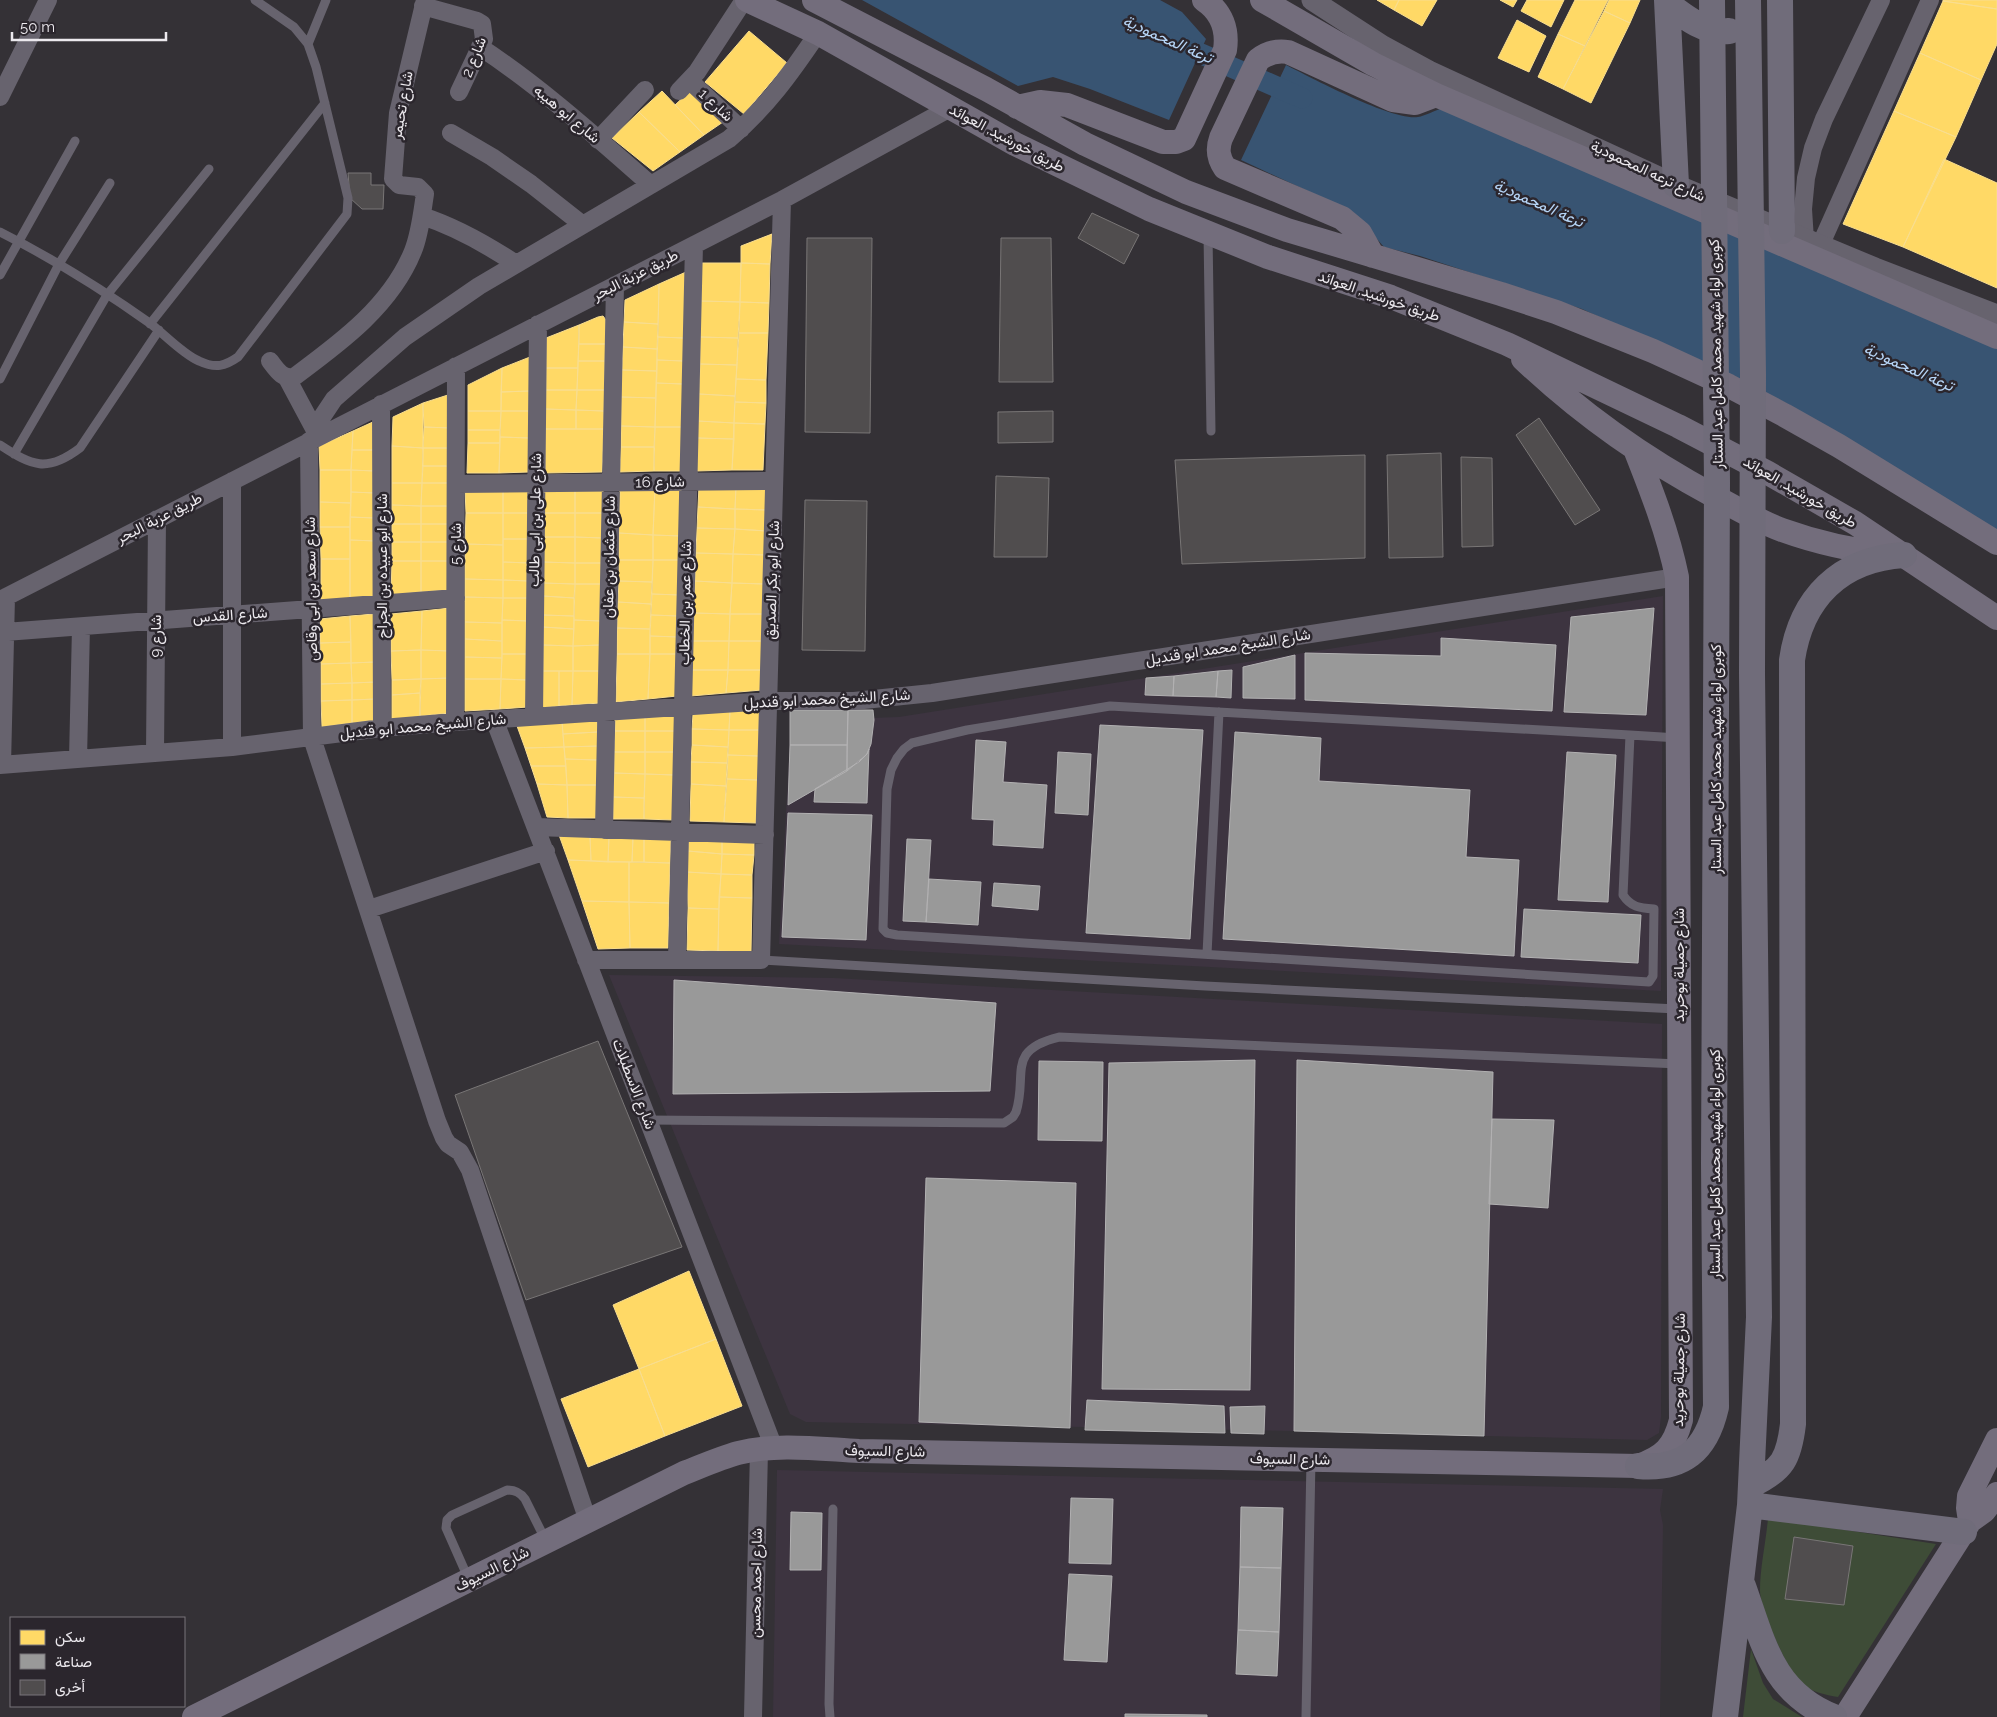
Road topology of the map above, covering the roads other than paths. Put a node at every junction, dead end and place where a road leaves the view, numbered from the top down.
1 (48, 0) edge
2 (256, 0) edge
3 (326, 0) edge
4 (746, 0) edge
5 (814, 0) edge
6 (1204, 0) edge
7 (1262, 0) edge
8 (1312, 0) edge
9 (1712, 0) edge
10 (1748, 0) edge
11 (1881, 0) edge
12 (1930, 0) edge
13 (1667, 2) edge
14 (424, 3) edge
15 (1780, 8) edge
16 (818, 33) junction
17 (308, 44) junction
18 (480, 47) junction
19 (645, 90) dead end
20 (459, 92) dead end
21 (1436, 95) junction
22 (0, 98) edge
23 (325, 103) junction
24 (1017, 107) junction
25 (950, 108) junction
26 (741, 129) junction
27 (451, 133) dead end
28 (598, 140) junction
29 (75, 141) dead end
30 (209, 169) dead end
31 (110, 183) dead end
32 (651, 185) junction
33 (1676, 185) junction
34 (782, 200) junction
35 (422, 216) junction
36 (583, 225) junction
37 (0, 232) edge
38 (1208, 234) junction
39 (1803, 239) junction
40 (18, 241) junction
41 (694, 245) junction
42 (1373, 256) junction
43 (59, 264) junction
44 (516, 264) junction
45 (0, 275) edge
46 (615, 285) junction
47 (107, 295) junction
48 (1997, 315) edge
49 (150, 324) junction
50 (538, 324) junction
51 (159, 330) junction
52 (1997, 337) edge
53 (1507, 344) junction
54 (270, 361) dead end
55 (456, 366) junction
56 (287, 378) junction
57 (0, 379) edge
58 (381, 404) junction
59 (1211, 431) dead end
60 (314, 439) junction
61 (0, 445) edge
62 (1635, 449) junction
63 (14, 454) junction
64 (232, 481) junction
65 (774, 481) junction
66 (611, 482) junction
67 (688, 482) junction
68 (536, 483) junction
69 (456, 484) junction
70 (156, 519) junction
71 (1997, 543) edge
72 (1904, 556) junction
73 (1677, 577) junction
74 (3, 598) edge
75 (456, 598) junction
76 (382, 604) junction
77 (311, 609) junction
78 (232, 615) junction
79 (1997, 618) edge
80 (156, 621) junction
81 (81, 626) junction
82 (5, 632) junction
83 (768, 701) junction
84 (683, 706) junction
85 (606, 711) junction
86 (1219, 712) junction
87 (534, 717) junction
88 (494, 719) junction
89 (455, 722) junction
90 (382, 728) junction
91 (1630, 735) junction
92 (312, 738) junction
93 (1678, 738) junction
94 (232, 747) junction
95 (155, 753) junction
96 (78, 759) junction
97 (1, 765) edge
98 (536, 828) junction
99 (604, 830) junction
100 (680, 832) junction
101 (765, 835) junction
102 (546, 851) junction
103 (369, 909) junction
104 (1207, 954) junction
105 (586, 960) junction
106 (677, 960) junction
107 (761, 960) junction
108 (1680, 1009) junction
109 (1680, 1064) junction
110 (648, 1120) junction
111 (1997, 1440) edge
112 (766, 1449) junction
113 (1312, 1460) junction
114 (1638, 1466) junction
115 (1997, 1494) edge
116 (1751, 1495) junction
117 (833, 1509) dead end
118 (588, 1521) junction
119 (1967, 1527) junction
120 (546, 1542) junction
121 (469, 1580) junction
122 (1741, 1580) junction
123 (194, 1717) edge
124 (753, 1717) edge
125 (830, 1717) edge
126 (1306, 1717) edge
127 (1725, 1717) edge
128 (1834, 1717) edge
129 (1845, 1717) edge

1 - 22 street
2 - 17 lane
3 - 17 lane
4 - 16 main road, طريق خورشيد, العوائد
4 - 26 street, شارع 1
5 - 24 main road, طريق خورشيد, العوائد
6 - 24 main road
7 - 21 main road
8 - 33 street, شارع ترعه المحمودية
9 - 114 main road, كوبرى لواء شهيد محمد كامل عبد الستار
10 - 116 main road
11 - 39 street
12 - 39 street
13 - 15 main road
13 - 33 main road
14 - 18 street, شارع 2
14 - 35 street, شارع تحيمر
15 - 39 main road
16 - 25 main road, طريق خورشيد, العوائد
16 - 26 street
17 - 23 lane
18 - 20 street, شارع 2
18 - 28 street, شارع ابو هيبه
19 - 28 street
21 - 42 main road
21 - 52 main road
23 - 49 lane
23 - 51 lane
24 - 42 main road, طريق خورشيد, العوائد
25 - 34 street, طريق عزبة البحر
25 - 38 main road, طريق خورشيد, العوائد
26 - 32 street
27 - 36 street
28 - 32 street, شارع ابو هيبه
29 - 40 lane
30 - 47 lane
31 - 43 lane
32 - 36 street
33 - 39 street, شارع ترعه المحمودية
34 - 41 street, طريق عزبة البحر
34 - 65 street, شارع ابو بكر الصديق
35 - 44 street
35 - 56 street
36 - 44 street
37 - 40 lane
38 - 53 main road, طريق خورشيد, العوائد
38 - 59 lane
39 - 48 street, شارع ترعه المحمودية
40 - 43 lane
40 - 45 lane
41 - 46 street, طريق عزبة البحر
41 - 67 street, شارع عمر بن الخطاب
42 - 71 main road, طريق خورشيد, العوائد
43 - 47 lane
43 - 57 lane
44 - 60 street
46 - 50 street, طريق عزبة البحر
46 - 66 street, شارع عثمان بن عفان
47 - 49 lane
47 - 63 lane
49 - 51 lane
50 - 55 street, طريق عزبة البحر
50 - 68 street, شارع على بن ابى طالب
51 - 63 lane
53 - 62 main road
53 - 72 main road, طريق خورشيد, العوائد
54 - 56 street
55 - 58 street, طريق عزبة البحر
55 - 69 street, شارع 5
56 - 60 street
58 - 60 street, طريق عزبة البحر
58 - 76 street, شارع ابو عبيده بن الجراح
60 - 64 street, طريق عزبة البحر
60 - 77 street, شارع سعد بن ابى وقاص
61 - 63 lane
62 - 72 main road
62 - 73 main road, شارع جميلة بوحريد
64 - 70 street, طريق عزبة البحر
64 - 78 street
65 - 67 street, شارع 16
65 - 83 street, شارع ابو بكر الصديق
66 - 67 street, شارع 16
66 - 68 street, شارع 16
66 - 85 street, شارع عثمان بن عفان
67 - 84 street, شارع عمر بن الخطاب
68 - 69 street, شارع 16
68 - 87 street, شارع على بن ابى طالب
69 - 75 street, شارع 5
70 - 74 street, طريق عزبة البحر
70 - 80 street, شارع 9
72 - 79 main road, طريق خورشيد, العوائد
72 - 116 main road
73 - 83 street, شارع الشيخ محمد ابو قنديل
73 - 93 main road, شارع جميلة بوحريد
74 - 82 street
75 - 76 street, شارع القدس
75 - 89 street, شارع 5
76 - 77 street, شارع القدس
76 - 90 street, شارع ابو عبيده بن الجراح
77 - 78 street, شارع القدس
77 - 92 street, شارع سعد بن ابى وقاص
78 - 80 street, شارع القدس
78 - 94 street
80 - 81 street, شارع القدس
80 - 95 street, شارع 9
81 - 82 street, شارع القدس
81 - 96 street
82 - 97 street
83 - 84 street, شارع الشيخ محمد ابو قنديل
83 - 101 street, شارع ابو بكر الصديق
84 - 85 street, شارع الشيخ محمد ابو قنديل
84 - 100 street, شارع عمر بن الخطاب
85 - 87 street, شارع الشيخ محمد ابو قنديل
85 - 99 street, شارع عثمان بن عفان
86 - 91 lane
86 - 104 lane
86 - 104 lane
87 - 88 street, شارع الشيخ محمد ابو قنديل
88 - 89 street, شارع الشيخ محمد ابو قنديل
88 - 98 street, شارع الاسطبلات
89 - 90 street, شارع الشيخ محمد ابو قنديل
90 - 92 street, شارع الشيخ محمد ابو قنديل
91 - 93 lane
91 - 104 lane
92 - 94 street, شارع الشيخ محمد ابو قنديل
92 - 103 street, شارع سعد بن ابى وقاص
93 - 108 main road, شارع جميلة بوحريد
94 - 95 street, شارع الشيخ محمد ابو قنديل
95 - 96 street, شارع الشيخ محمد ابو قنديل
96 - 97 street, شارع الشيخ محمد ابو قنديل
98 - 99 street
98 - 102 street, شارع الاسطبلات
99 - 100 street
100 - 101 street
100 - 106 street, شارع عمر بن الخطاب
101 - 107 street, شارع ابو بكر الصديق
102 - 103 street
102 - 105 street, شارع الاسطبلات
103 - 118 street, شارع سعد بن ابى وقاص
105 - 106 street
105 - 110 street, شارع الاسطبلات
106 - 107 street
107 - 108 lane
108 - 109 main road, شارع جميلة بوحريد
109 - 110 lane
109 - 114 main road, شارع جميلة بوحريد
110 - 112 street, شارع الاسطبلات
111 - 119 main road
112 - 113 main road, شارع السيوف
112 - 118 main road, شارع السيوف
112 - 124 street, شارع احمد محسن
113 - 114 main road, شارع السيوف
113 - 126 lane
115 - 119 main road
116 - 119 main road
116 - 122 main road
117 - 125 lane
118 - 120 main road, شارع السيوف
119 - 129 main road
120 - 121 main road, شارع السيوف
120 - 121 lane
121 - 123 main road, شارع السيوف
122 - 127 main road
122 - 128 main road

